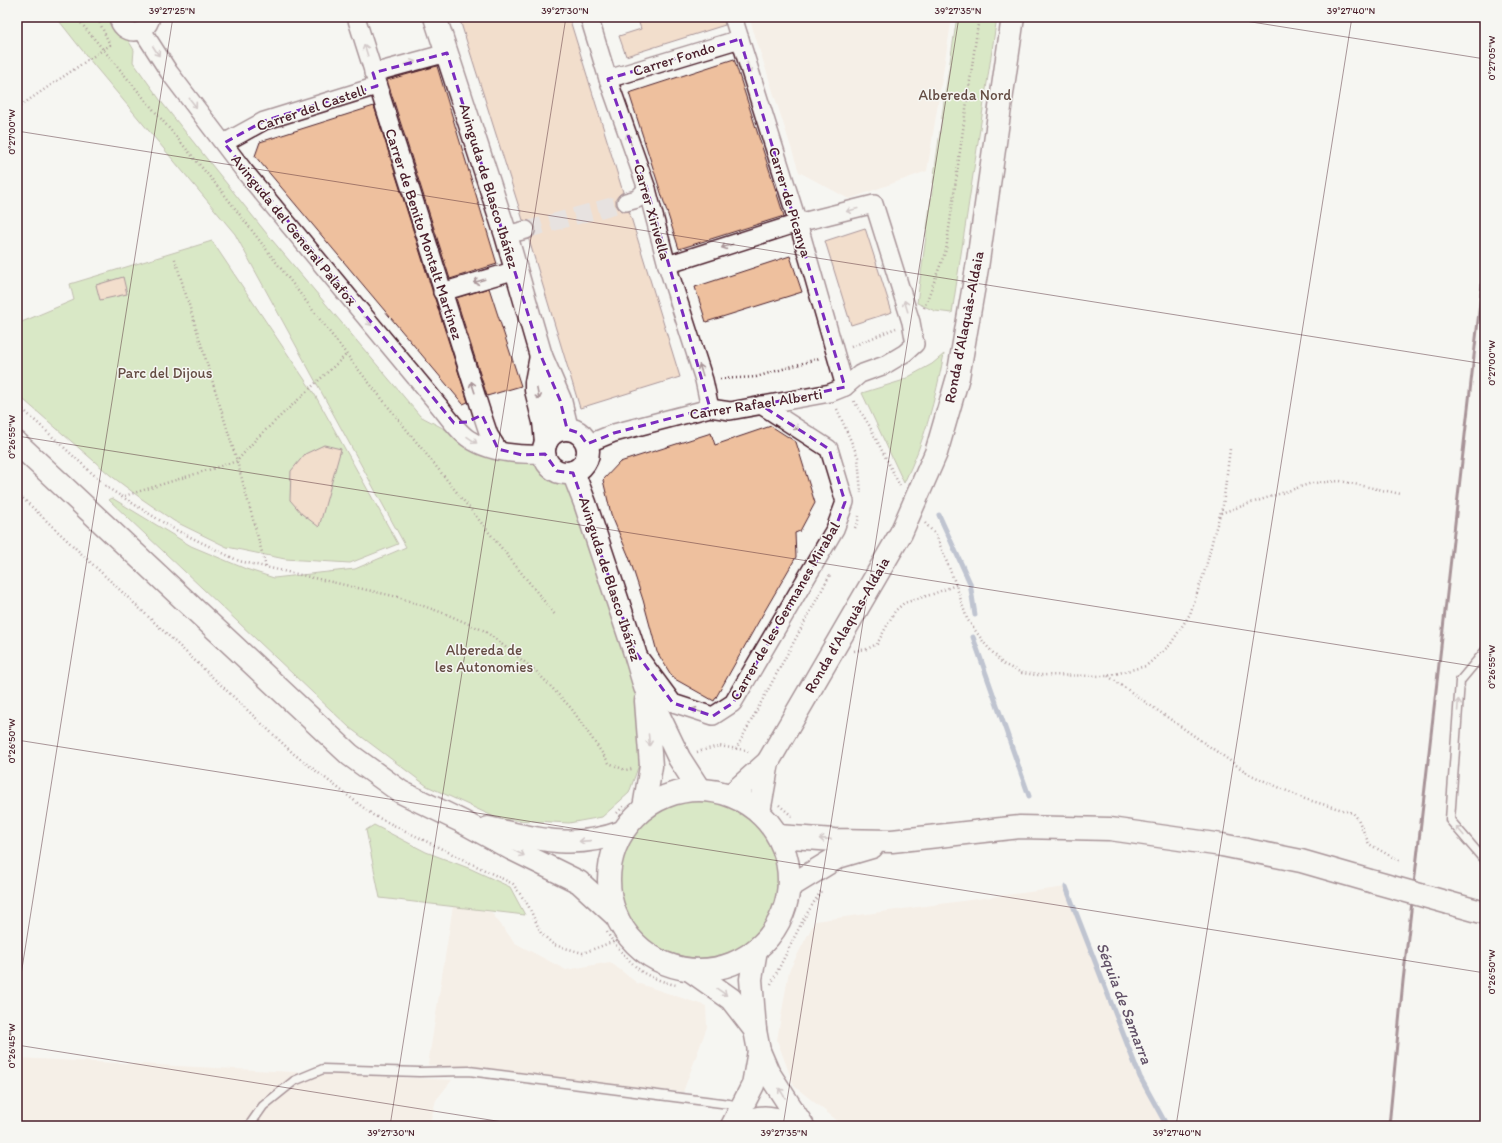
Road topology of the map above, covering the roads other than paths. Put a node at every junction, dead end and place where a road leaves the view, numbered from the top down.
1 (118, 17) edge
2 (356, 17) edge
3 (435, 17) edge
4 (589, 17) edge
5 (733, 17) edge
6 (1013, 17) edge
7 (146, 24) edge
8 (740, 39) junction
9 (447, 53) junction
10 (375, 79) junction
11 (608, 79) junction
12 (224, 143) junction
13 (647, 189) junction
14 (626, 202) tunnel mouth
15 (798, 223) junction
16 (667, 265) junction
17 (516, 270) junction
18 (442, 292) junction
19 (541, 356) junction
20 (845, 387) junction
21 (761, 405) junction
22 (710, 408) junction
23 (481, 410) junction
24 (454, 423) junction
25 (567, 429) junction
26 (17, 443) edge
27 (587, 444) junction
28 (546, 448) junction
29 (498, 449) junction
30 (573, 472) junction
31 (634, 650) junction
32 (1485, 651) edge
33 (645, 687) junction
34 (768, 762) junction
35 (699, 789) junction
36 (732, 795) junction
37 (644, 808) junction
38 (758, 812) junction
39 (460, 821) junction
40 (622, 832) junction
41 (778, 836) junction
42 (892, 841) junction
43 (1485, 861) edge
44 (789, 887) junction
45 (1485, 913) edge
46 (616, 915) junction
47 (756, 950) junction
48 (690, 970) junction
49 (757, 1040) junction
50 (737, 1120) edge
51 (249, 1126) edge
52 (797, 1126) edge
53 (803, 1126) edge

1 - 7 street
10 -> 2 street, Carrer de Benito Montalt Martínez
3 - 9 street, Avinguda de Blasco Ibáñez
4 - 11 street, Carrer Xirivella
5 - 8 street, Carrer de Picanya
6 - 34 street, Ronda d'Alaquàs-Aldaia
7 -> 12 street, Avinguda del General Palafox
8 - 11 street, Carrer Fondo
8 -> 15 street, Carrer de Picanya
10 -> 9 street, Carrer del Castell
9 - 17 street, Avinguda de Blasco Ibáñez
10 - 12 street, Carrer del Castell
10 - 18 street, Carrer de Benito Montalt Martínez
13 -> 11 street, Carrer Xirivella
12 -> 24 street, Avinguda del General Palafox
13 - 14 street
13 - 16 street, Carrer Xirivella
15 -> 16 street
15 - 20 street, Carrer de Picanya
20 -> 15 street, Carrer Rafael Alberti
22 -> 16 street, Carrer Xirivella
17 -> 18 street
17 - 19 street, Avinguda de Blasco Ibáñez
23 -> 18 street, Carrer de Benito Montalt Martínez
19 - 25 street, Avinguda de Blasco Ibáñez
19 -> 28 street, Avinguda de Blasco Ibáñez
20 - 21 street, Carrer Rafael Alberti
21 - 22 street, Carrer Rafael Alberti
21 -> 31 street, Carrer de les Germanes Mirabal
22 - 27 street, Carrer Rafael Alberti
23 - 24 street
23 - 29 street, Carrer de Benito Montalt Martínez
24 -> 29 street, Avinguda del General Palafox
25 - 27 street
25 - 28 street
26 - 39 street
27 - 30 street
28 - 29 street, Avinguda del General Palafox
28 - 30 street
30 - 31 street, Avinguda de Blasco Ibáñez
31 - 33 street, Avinguda de Blasco Ibáñez
43 -> 32 lane
33 - 35 street, Avinguda de Blasco Ibáñez
33 -> 37 street, Avinguda de Blasco Ibáñez
34 - 36 street
34 - 38 street
35 - 36 street
35 - 37 street
36 - 38 street
37 - 40 street
38 - 41 street
40 -> 39 street
39 -> 46 street
40 - 46 street
42 -> 41 street
41 - 44 street
42 - 44 street
42 - 45 street, bridge
44 - 47 street
46 - 48 street
47 - 48 street
47 - 49 street
48 -> 49 street
49 - 50 street
53 -> 49 street
50 - 51 lane
50 - 52 street

